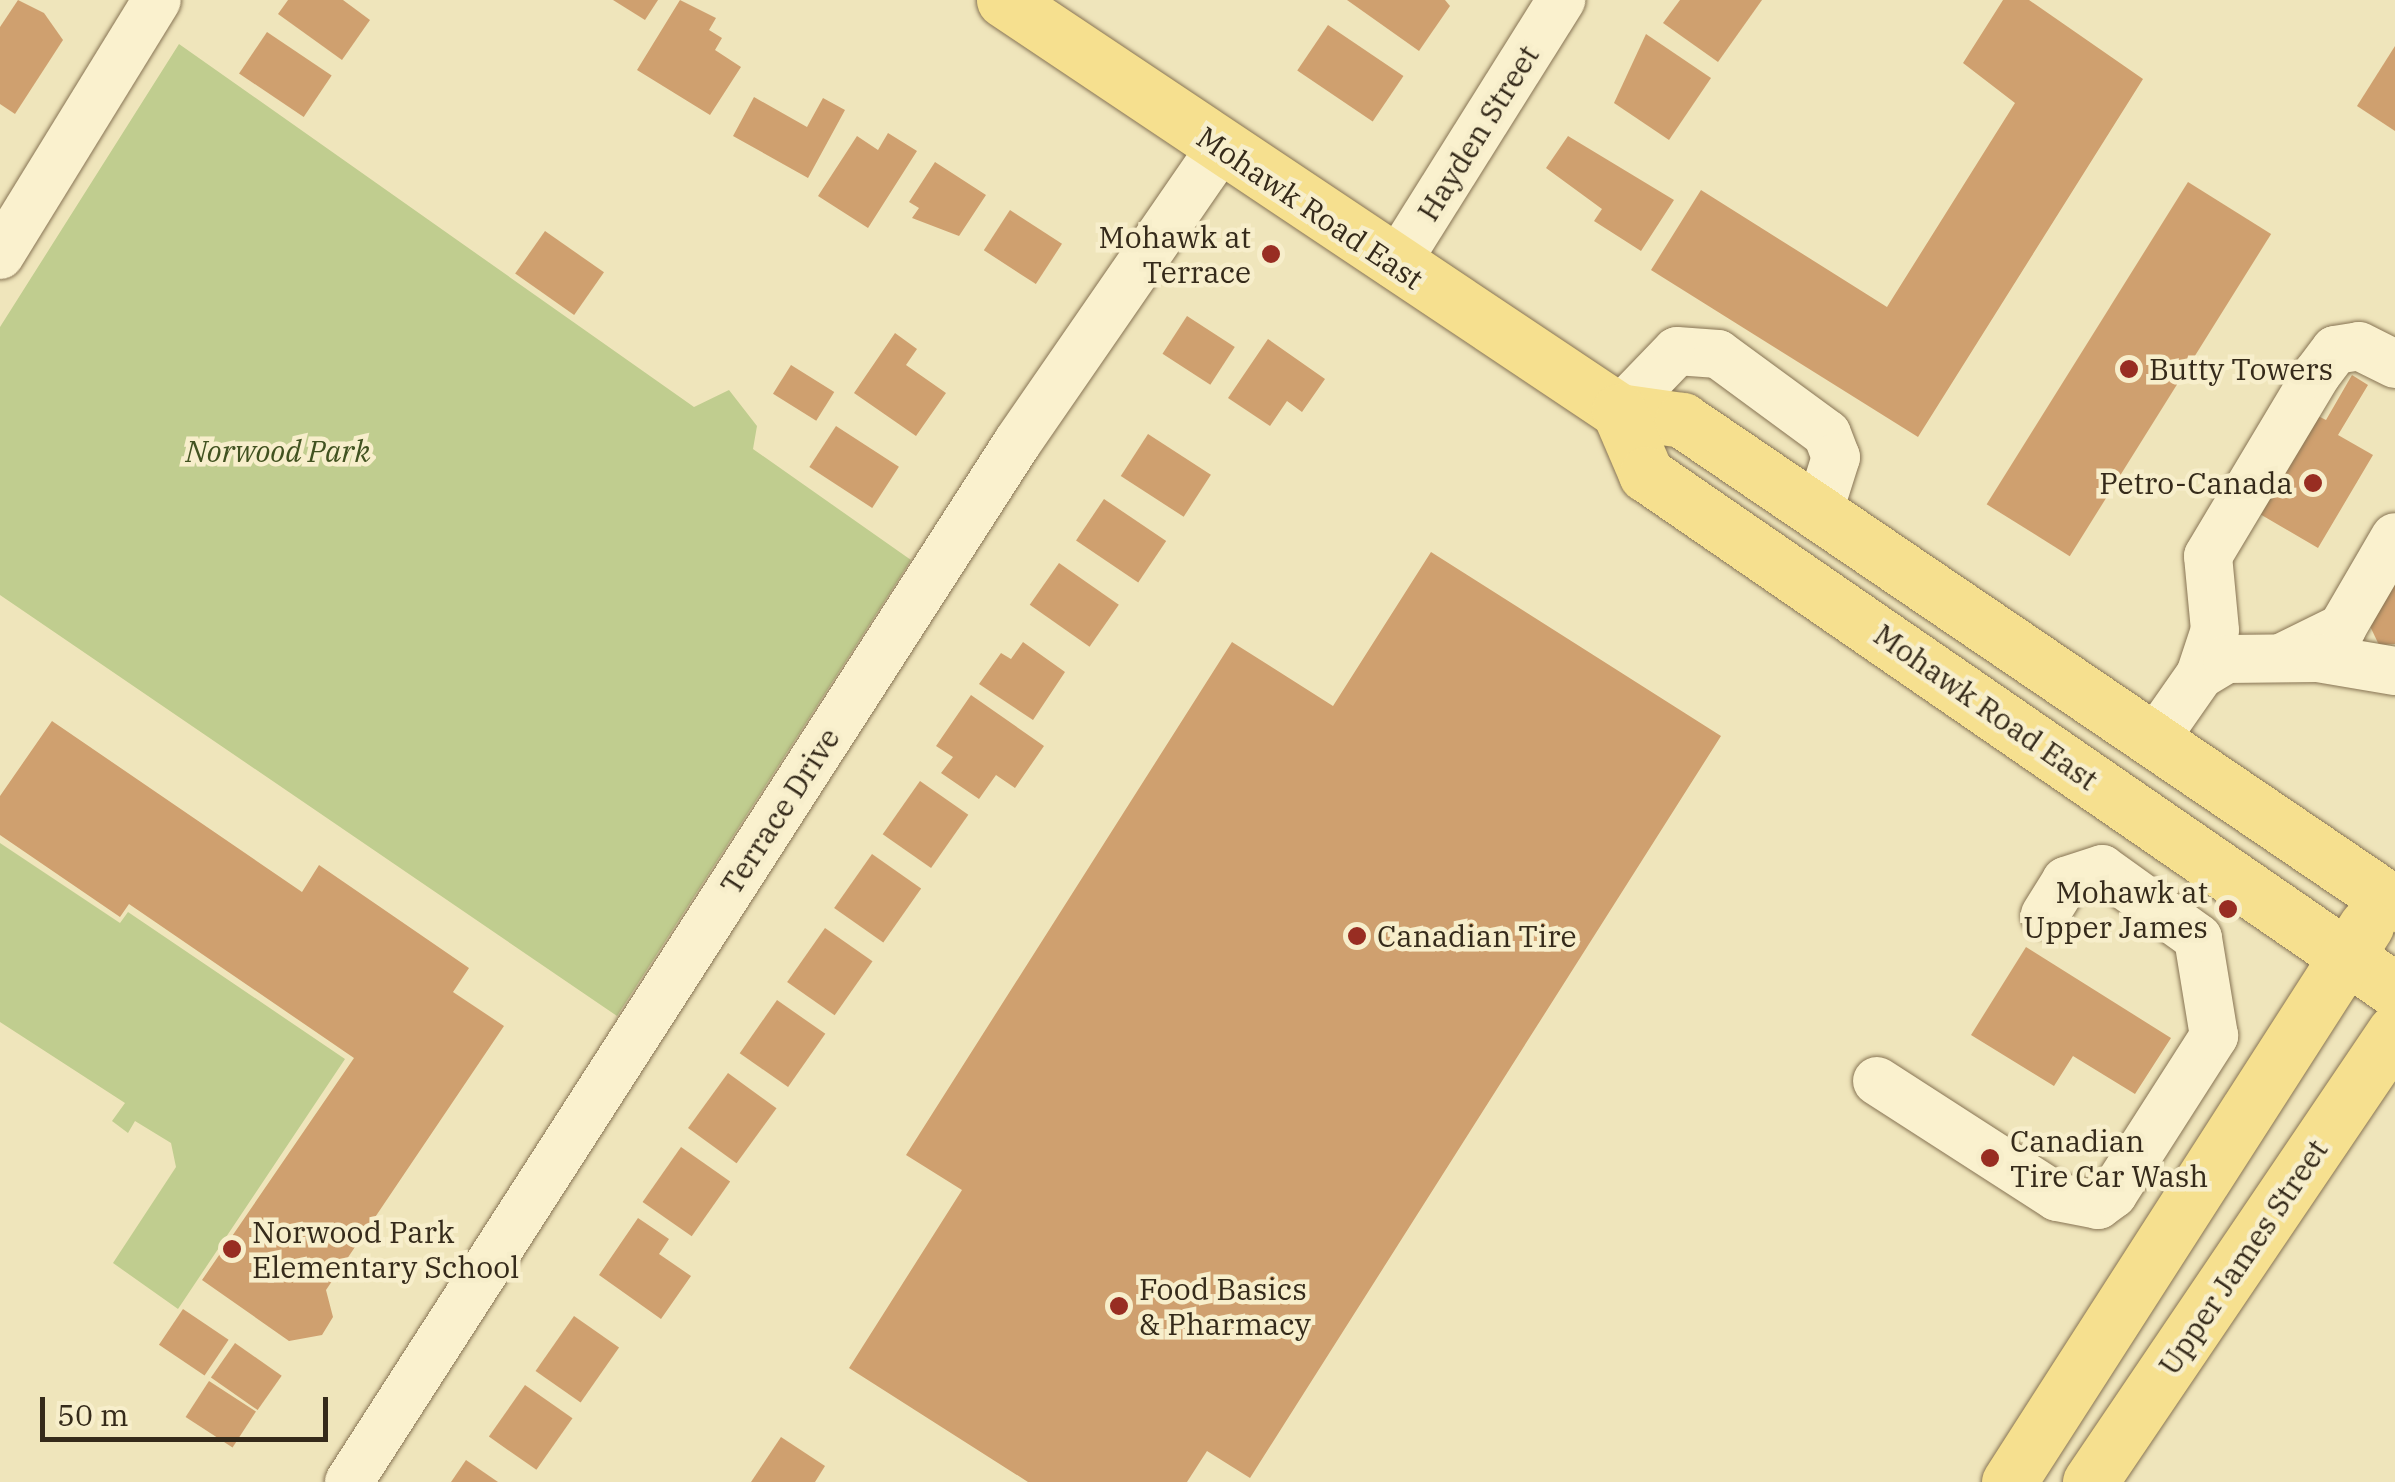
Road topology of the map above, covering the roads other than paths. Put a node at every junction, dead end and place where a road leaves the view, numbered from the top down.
1 (157, 0) edge
2 (1004, 0) edge
3 (1561, 0) edge
4 (1220, 147) junction
5 (0, 255) edge
6 (1395, 265) junction
7 (2395, 364) edge
8 (1619, 411) junction
9 (1818, 511) junction
10 (2395, 537) edge
11 (2284, 656) junction
12 (2395, 670) edge
13 (2200, 675) junction
14 (2153, 742) junction
15 (2392, 894) edge
16 (2045, 916) dead end
17 (2379, 989) edge
18 (1877, 1081) dead end
19 (2089, 1478) edge
20 (349, 1482) edge
21 (2009, 1482) edge

1 - 5 street
2 - 4 main road, Mohawk Road East
3 - 6 street, Hayden Street
4 - 6 main road, Mohawk Road East
4 - 20 street, Terrace Drive
6 - 8 main road, Mohawk Road East
7 - 13 street
8 - 9 main road, Mohawk Road East
8 - 9 street
8 - 17 main road, Mohawk Road East
9 - 14 main road, Mohawk Road East
10 - 11 street
11 - 12 street
11 - 13 street
13 - 14 street
14 - 15 main road, Mohawk Road East
15 - 17 main road, Upper James Street
16 - 18 street
17 - 19 main road, Upper James Street
17 - 21 main road, Upper James Street

